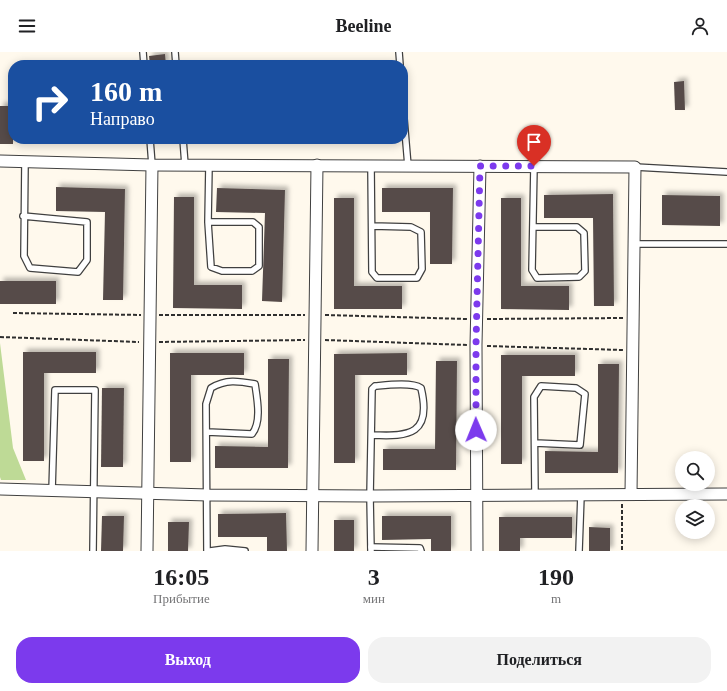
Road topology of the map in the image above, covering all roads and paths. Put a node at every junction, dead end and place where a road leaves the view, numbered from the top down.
1 (150, 144) edge
2 (183, 144) edge
3 (406, 144) edge
4 (0, 161) edge
5 (25, 161) junction
6 (152, 165) junction
7 (185, 165) junction
8 (209, 165) junction
9 (317, 165) junction
10 (371, 166) junction
11 (408, 166) junction
12 (480, 166) junction
13 (534, 166) junction
14 (634, 167) junction
15 (727, 172) edge
16 (23, 216) junction
17 (208, 222) junction
18 (372, 226) junction
19 (533, 227) junction
20 (633, 244) junction
21 (727, 244) edge
22 (0, 337) edge
23 (16, 338) dead end
24 (207, 432) junction
25 (372, 435) junction
26 (535, 443) junction
27 (0, 489) edge
28 (52, 491) junction
29 (93, 492) junction
30 (148, 493) junction
31 (313, 494) junction
32 (626, 494) junction
33 (727, 494) edge
34 (208, 495) junction
35 (535, 495) junction
36 (581, 495) junction
37 (370, 496) junction
38 (476, 496) junction
39 (371, 549) edge
40 (93, 551) edge
41 (147, 551) edge
42 (208, 551) edge
43 (245, 551) edge
44 (312, 551) edge
45 (421, 551) edge
46 (477, 551) edge
47 (579, 551) edge
48 (622, 551) edge

1 - 6 lane
2 - 7 lane
3 - 11 lane
4 - 5 street
5 - 6 street
5 - 16 lane
6 - 7 street
6 - 30 street
7 - 8 street
8 - 9 street
8 - 17 lane
9 - 10 street
9 - 31 street
10 - 11 street
10 - 18 lane
11 - 12 street
12 - 13 street
12 - 38 street
13 - 14 street
13 - 19 lane
14 - 15 lane
14 - 20 street
16 - 16 lane
17 - 17 lane
18 - 18 lane
19 - 19 lane
20 - 21 lane
20 - 32 street
22 - 23 path
24 - 24 lane
24 - 34 lane
25 - 25 lane
25 - 37 lane
26 - 26 lane
26 - 35 lane
27 - 28 street
28 - 29 street
28 - 29 lane
29 - 30 street
29 - 40 lane
30 - 34 street
30 - 41 street
31 - 34 street
31 - 37 street
31 - 44 street
32 - 33 street
32 - 36 street
32 - 48 path
34 - 42 lane
35 - 36 street
35 - 38 street
36 - 47 lane
37 - 38 street
37 - 39 lane
38 - 46 street
39 - 45 lane
42 - 43 lane

